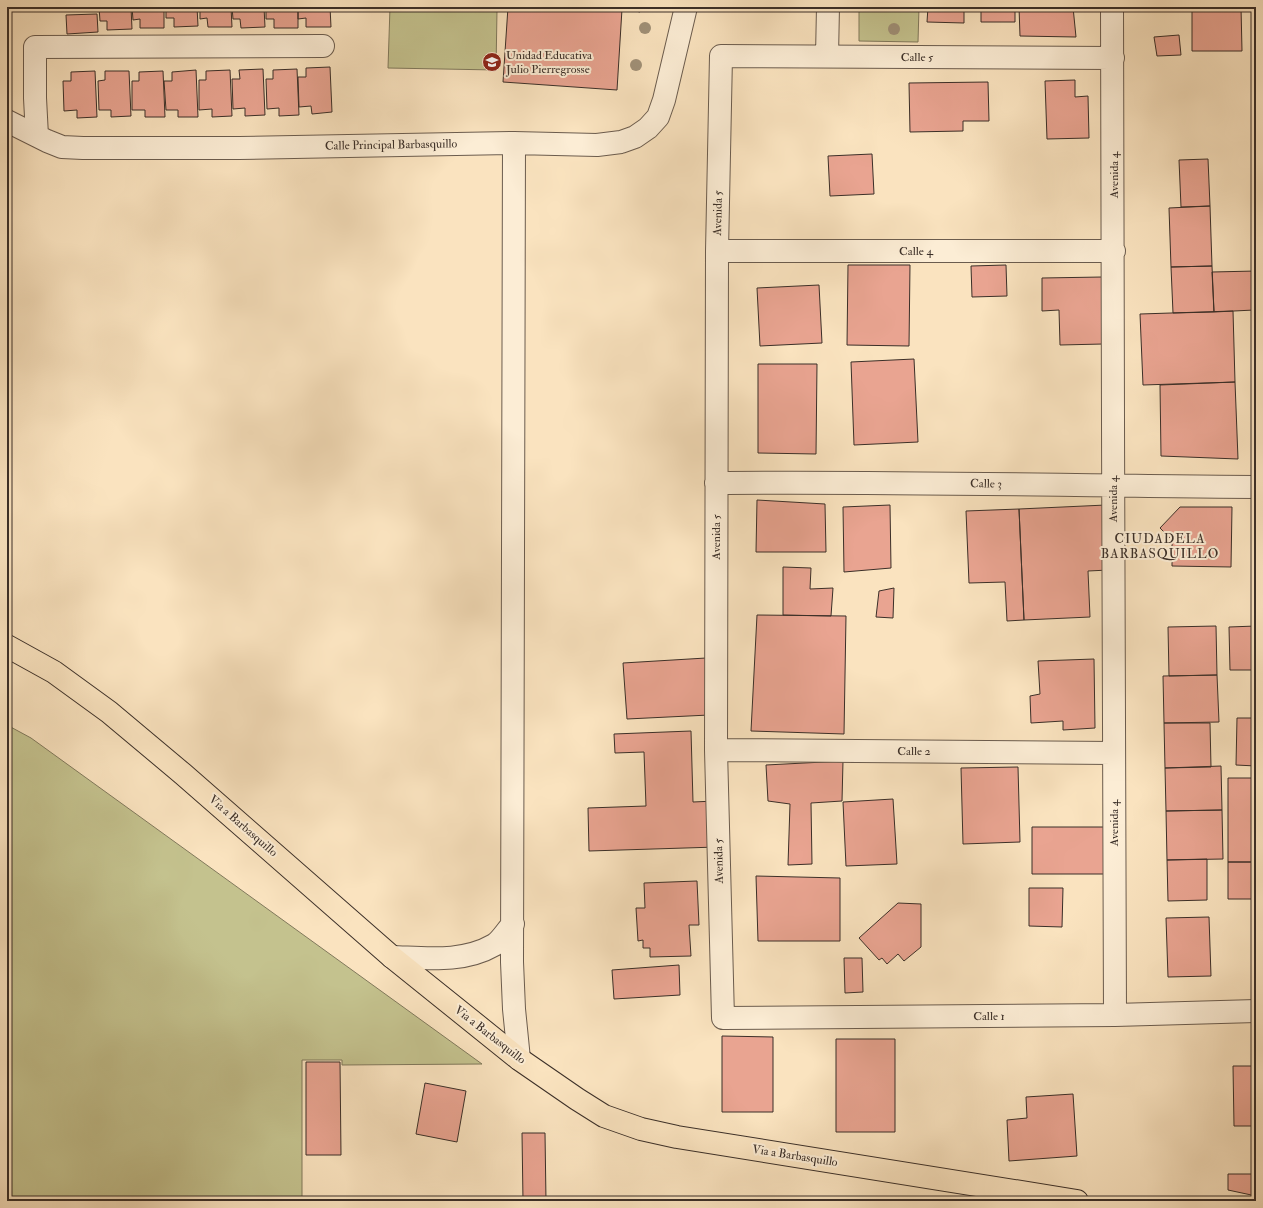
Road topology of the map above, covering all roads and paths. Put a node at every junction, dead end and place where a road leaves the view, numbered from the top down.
1 (686, 7) edge
2 (828, 7) edge
3 (1112, 7) edge
4 (323, 46) dead end
5 (721, 56) joint
6 (827, 56) junction
7 (1113, 58) junction
8 (7, 121) edge
9 (37, 136) junction
10 (514, 143) junction
11 (717, 251) junction
12 (1114, 251) junction
13 (716, 483) junction
14 (1113, 486) junction
15 (1256, 487) edge
16 (7, 646) edge
17 (716, 750) junction
18 (1113, 753) junction
19 (513, 924) junction
20 (392, 957) junction
21 (1256, 1011) edge
22 (1115, 1015) junction
23 (723, 1018) joint
24 (519, 1059) junction
25 (1077, 1201) edge

1 - 10 street, Calle Principal Barbasquillo
2 - 6 street
3 - 7 street, Avenida 4
4 - 9 street
5 - 6 street, Calle 5
5 - 11 street, Avenida 5
6 - 7 street, Calle 5
7 - 12 street, Avenida 4
8 - 9 street, Calle Principal Barbasquillo
9 - 10 street, Calle Principal Barbasquillo
10 - 19 street
11 - 12 street, Calle 4
11 - 13 street, Avenida 5
12 - 14 street, Avenida 4
13 - 14 street, Calle 3
13 - 17 street, Avenida 5
14 - 15 street, Calle 3
14 - 18 street, Avenida 4
16 - 20 main road, Via a Barbasquillo
17 - 18 street, Calle 2
17 - 23 street, Avenida 5
18 - 22 street, Avenida 4
19 - 20 street
19 - 24 street
20 - 24 main road, Via a Barbasquillo
21 - 22 street, Calle 1
22 - 23 street, Calle 1
24 - 25 main road, Via a Barbasquillo

